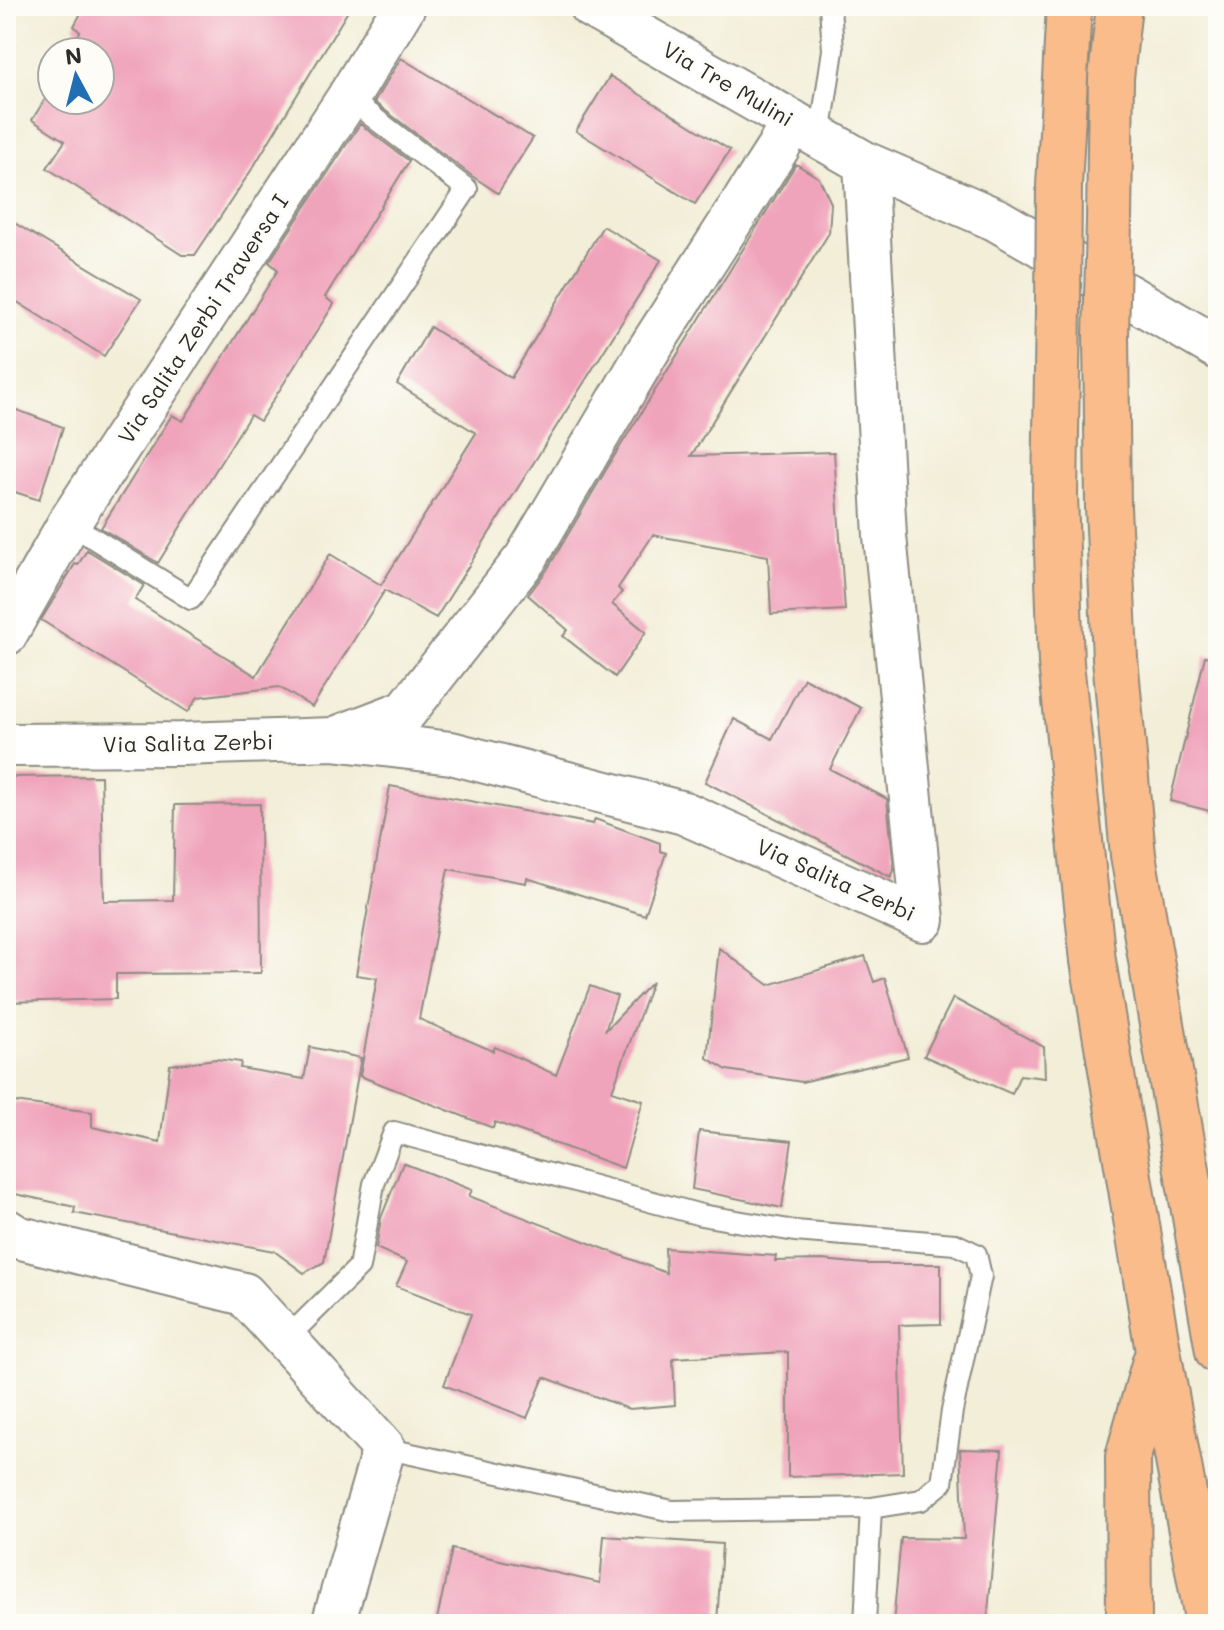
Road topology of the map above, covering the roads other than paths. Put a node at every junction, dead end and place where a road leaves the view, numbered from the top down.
1 (404, 6) edge
2 (590, 6) edge
3 (830, 6) edge
4 (1069, 6) edge
5 (1119, 6) edge
6 (348, 98) junction
7 (806, 129) junction
8 (865, 163) junction
9 (1218, 348) edge
10 (69, 523) junction
11 (6, 634) edge
12 (333, 739) junction
13 (6, 745) edge
14 (6, 1230) edge
15 (286, 1339) junction
16 (1158, 1351) junction
17 (1218, 1351) edge
18 (384, 1448) junction
19 (871, 1508) junction
20 (333, 1624) edge
21 (865, 1624) edge
22 (1129, 1624) edge
23 (1208, 1624) edge

1 - 6 street, Via Salita Zerbi Traversa I
2 - 7 street, Via Tre Mulini
3 - 7 lane
4 - 16 highway, bridge
5 - 17 highway, bridge
6 - 10 street, Via Salita Zerbi Traversa I
6 - 10 lane
7 - 8 street, Via Tre Mulini
7 - 12 street
8 - 9 street, Via Tre Mulini
8 - 12 street, Via Salita Zerbi
10 - 11 street, Via Salita Zerbi Traversa I
12 - 13 street, Via Salita Zerbi
14 - 15 street
15 - 18 street
15 - 19 lane
16 - 22 highway
16 - 23 highway
18 - 19 lane
18 - 20 street
19 - 21 lane

